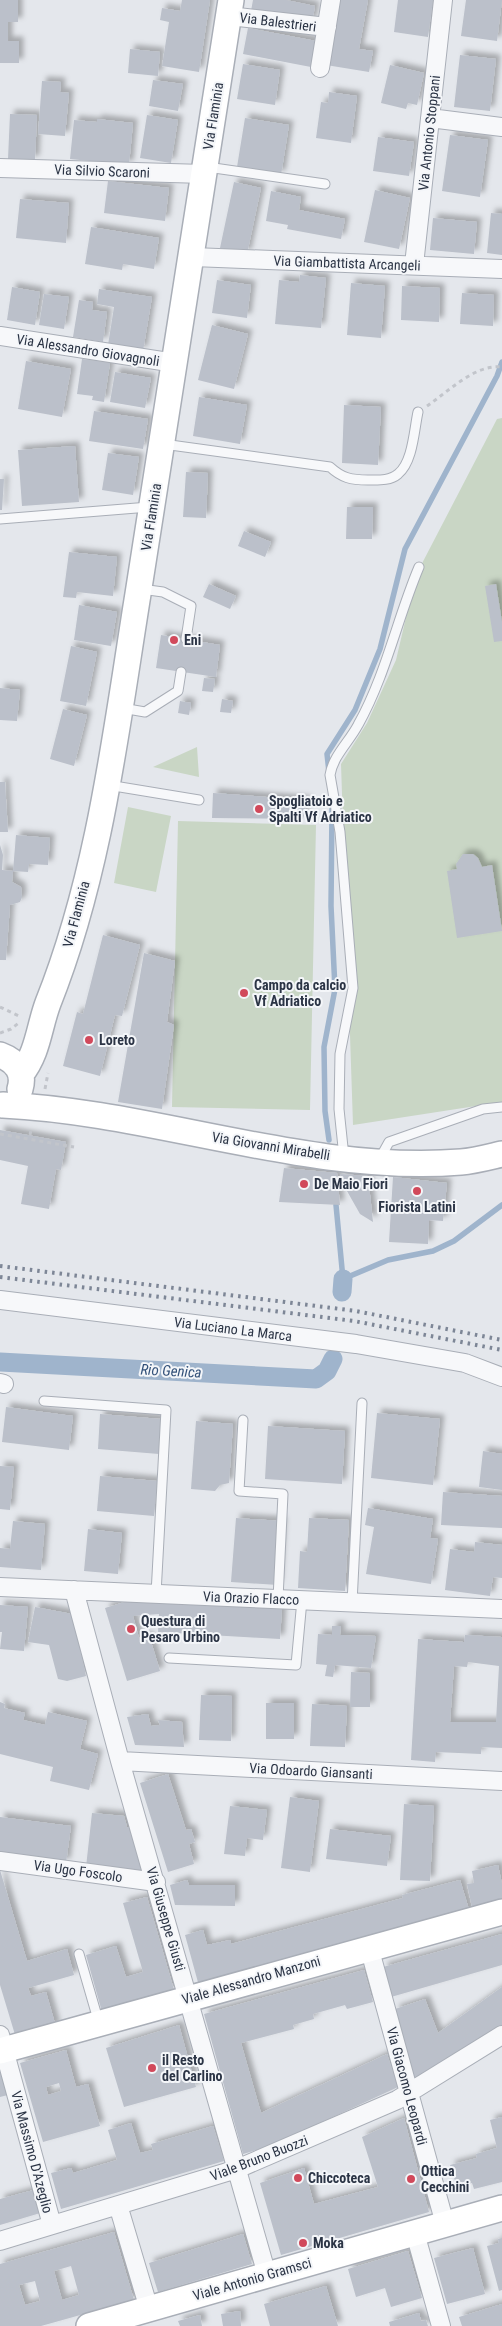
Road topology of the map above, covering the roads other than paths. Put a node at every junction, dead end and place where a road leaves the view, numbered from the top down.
1 (331, 0) edge
2 (443, 0) edge
3 (230, 8) edge
4 (327, 27) junction
5 (320, 68) dead end
6 (430, 118) junction
7 (502, 127) edge
8 (0, 168) edge
9 (205, 170) junction
10 (326, 184) dead end
11 (192, 257) junction
12 (414, 265) junction
13 (502, 269) edge
14 (0, 336) edge
15 (176, 363) junction
16 (418, 412) road end
17 (162, 444) junction
18 (152, 507) junction
19 (0, 519) edge
20 (419, 567) dead end
21 (139, 589) junction
22 (186, 639) dead end
23 (181, 672) dead end
24 (119, 708) junction
25 (107, 784) junction
26 (199, 800) dead end
27 (32, 1022) junction
28 (0, 1056) edge
29 (22, 1076) junction
30 (1, 1105) edge
31 (502, 1107) edge
32 (35, 1118) junction
33 (502, 1154) edge
34 (344, 1157) junction
35 (378, 1161) junction
36 (0, 1300) edge
37 (502, 1377) edge
38 (44, 1401) dead end
39 (362, 1402) dead end
40 (243, 1420) dead end
41 (0, 1587) edge
42 (74, 1590) junction
43 (156, 1594) junction
44 (278, 1599) junction
45 (302, 1600) junction
46 (352, 1602) junction
47 (502, 1609) edge
48 (169, 1658) dead end
49 (120, 1761) junction
50 (502, 1781) edge
51 (0, 1860) edge
52 (156, 1882) junction
53 (502, 1912) edge
54 (370, 1947) junction
55 (79, 1954) dead end
56 (188, 1998) junction
57 (98, 2023) junction
58 (502, 2036) edge
59 (1, 2045) edge
60 (408, 2094) junction
61 (237, 2169) junction
62 (118, 2205) junction
63 (502, 2208) edge
64 (445, 2224) junction
65 (52, 2225) junction
66 (415, 2233) junction
67 (0, 2241) edge
68 (268, 2275) junction
69 (149, 2309) junction
70 (89, 2326) edge
71 (441, 2326) edge

1 - 4 street, Via Balestrieri
2 - 6 street, Via Antonio Stoppani
3 - 4 street, Via Balestrieri
3 - 9 street, Via Flaminia
4 - 5 street, Via Balestrieri
6 - 7 street
6 - 12 street, Via Antonio Stoppani
8 - 9 street, Via Silvio Scaroni
9 - 10 lane
9 - 11 street, Via Flaminia
11 - 12 street, Via Giambattista Arcangeli
11 - 15 street, Via Flaminia
12 - 13 street, Via Giambattista Arcangeli
14 - 15 street, Via Alessandro Giovagnoli
15 - 17 street, Via Flaminia
16 - 17 lane
17 - 18 street, Via Flaminia
18 - 19 lane
18 - 21 street, Via Flaminia
20 - 34 lane
21 - 22 lane
21 - 24 street, Via Flaminia
23 - 24 lane
24 - 25 street, Via Flaminia
25 - 26 lane
25 - 27 street, Via Flaminia
27 - 28 street
27 - 29 street, Via Flaminia
28 - 29 street
29 - 30 street, Via Flaminia
29 - 32 street
30 - 32 street, Via Giovanni Mirabelli
31 - 35 lane
32 - 34 street, Via Giovanni Mirabelli
33 - 35 street, Via Giovanni Mirabelli
34 - 35 street, Via Giovanni Mirabelli
36 - 37 street, Via Luciano La Marca
38 - 43 lane
39 - 46 lane
40 - 44 lane
41 - 42 street, Via Orazio Flacco
42 - 43 street, Via Orazio Flacco
42 - 49 street, Via Giuseppe Giusti
43 - 44 street, Via Orazio Flacco
44 - 45 street, Via Orazio Flacco
45 - 46 street, Via Orazio Flacco
45 - 48 lane
46 - 47 street, Via Orazio Flacco
49 - 50 street, Via Odoardo Giansanti
49 - 52 street, Via Giuseppe Giusti
51 - 52 street, Via Ugo Foscolo
52 - 56 street, Via Giuseppe Giusti
53 - 54 street, Viale Alessandro Manzoni
54 - 56 street, Viale Alessandro Manzoni
54 - 60 street, Via Giacomo Leopardi
55 - 57 lane
56 - 57 street, Viale Alessandro Manzoni
56 - 61 street, Via Giuseppe Giusti
57 - 59 street, Viale Alessandro Manzoni
58 - 60 street, Viale Bruno Buozzi
59 - 65 street, Via Massimo D'Azeglio
60 - 61 street, Viale Bruno Buozzi
60 - 64 street, Via Giacomo Leopardi
61 - 62 street, Viale Bruno Buozzi
61 - 68 street, Via Giuseppe Giusti
62 - 65 street, Viale Bruno Buozzi
62 - 69 street
63 - 64 street, Viale Antonio Gramsci
64 - 66 street, Viale Antonio Gramsci
65 - 67 street, Viale Bruno Buozzi
66 - 68 street, Viale Antonio Gramsci
66 - 71 street
68 - 69 street, Viale Antonio Gramsci
69 - 70 street, Viale Antonio Gramsci

